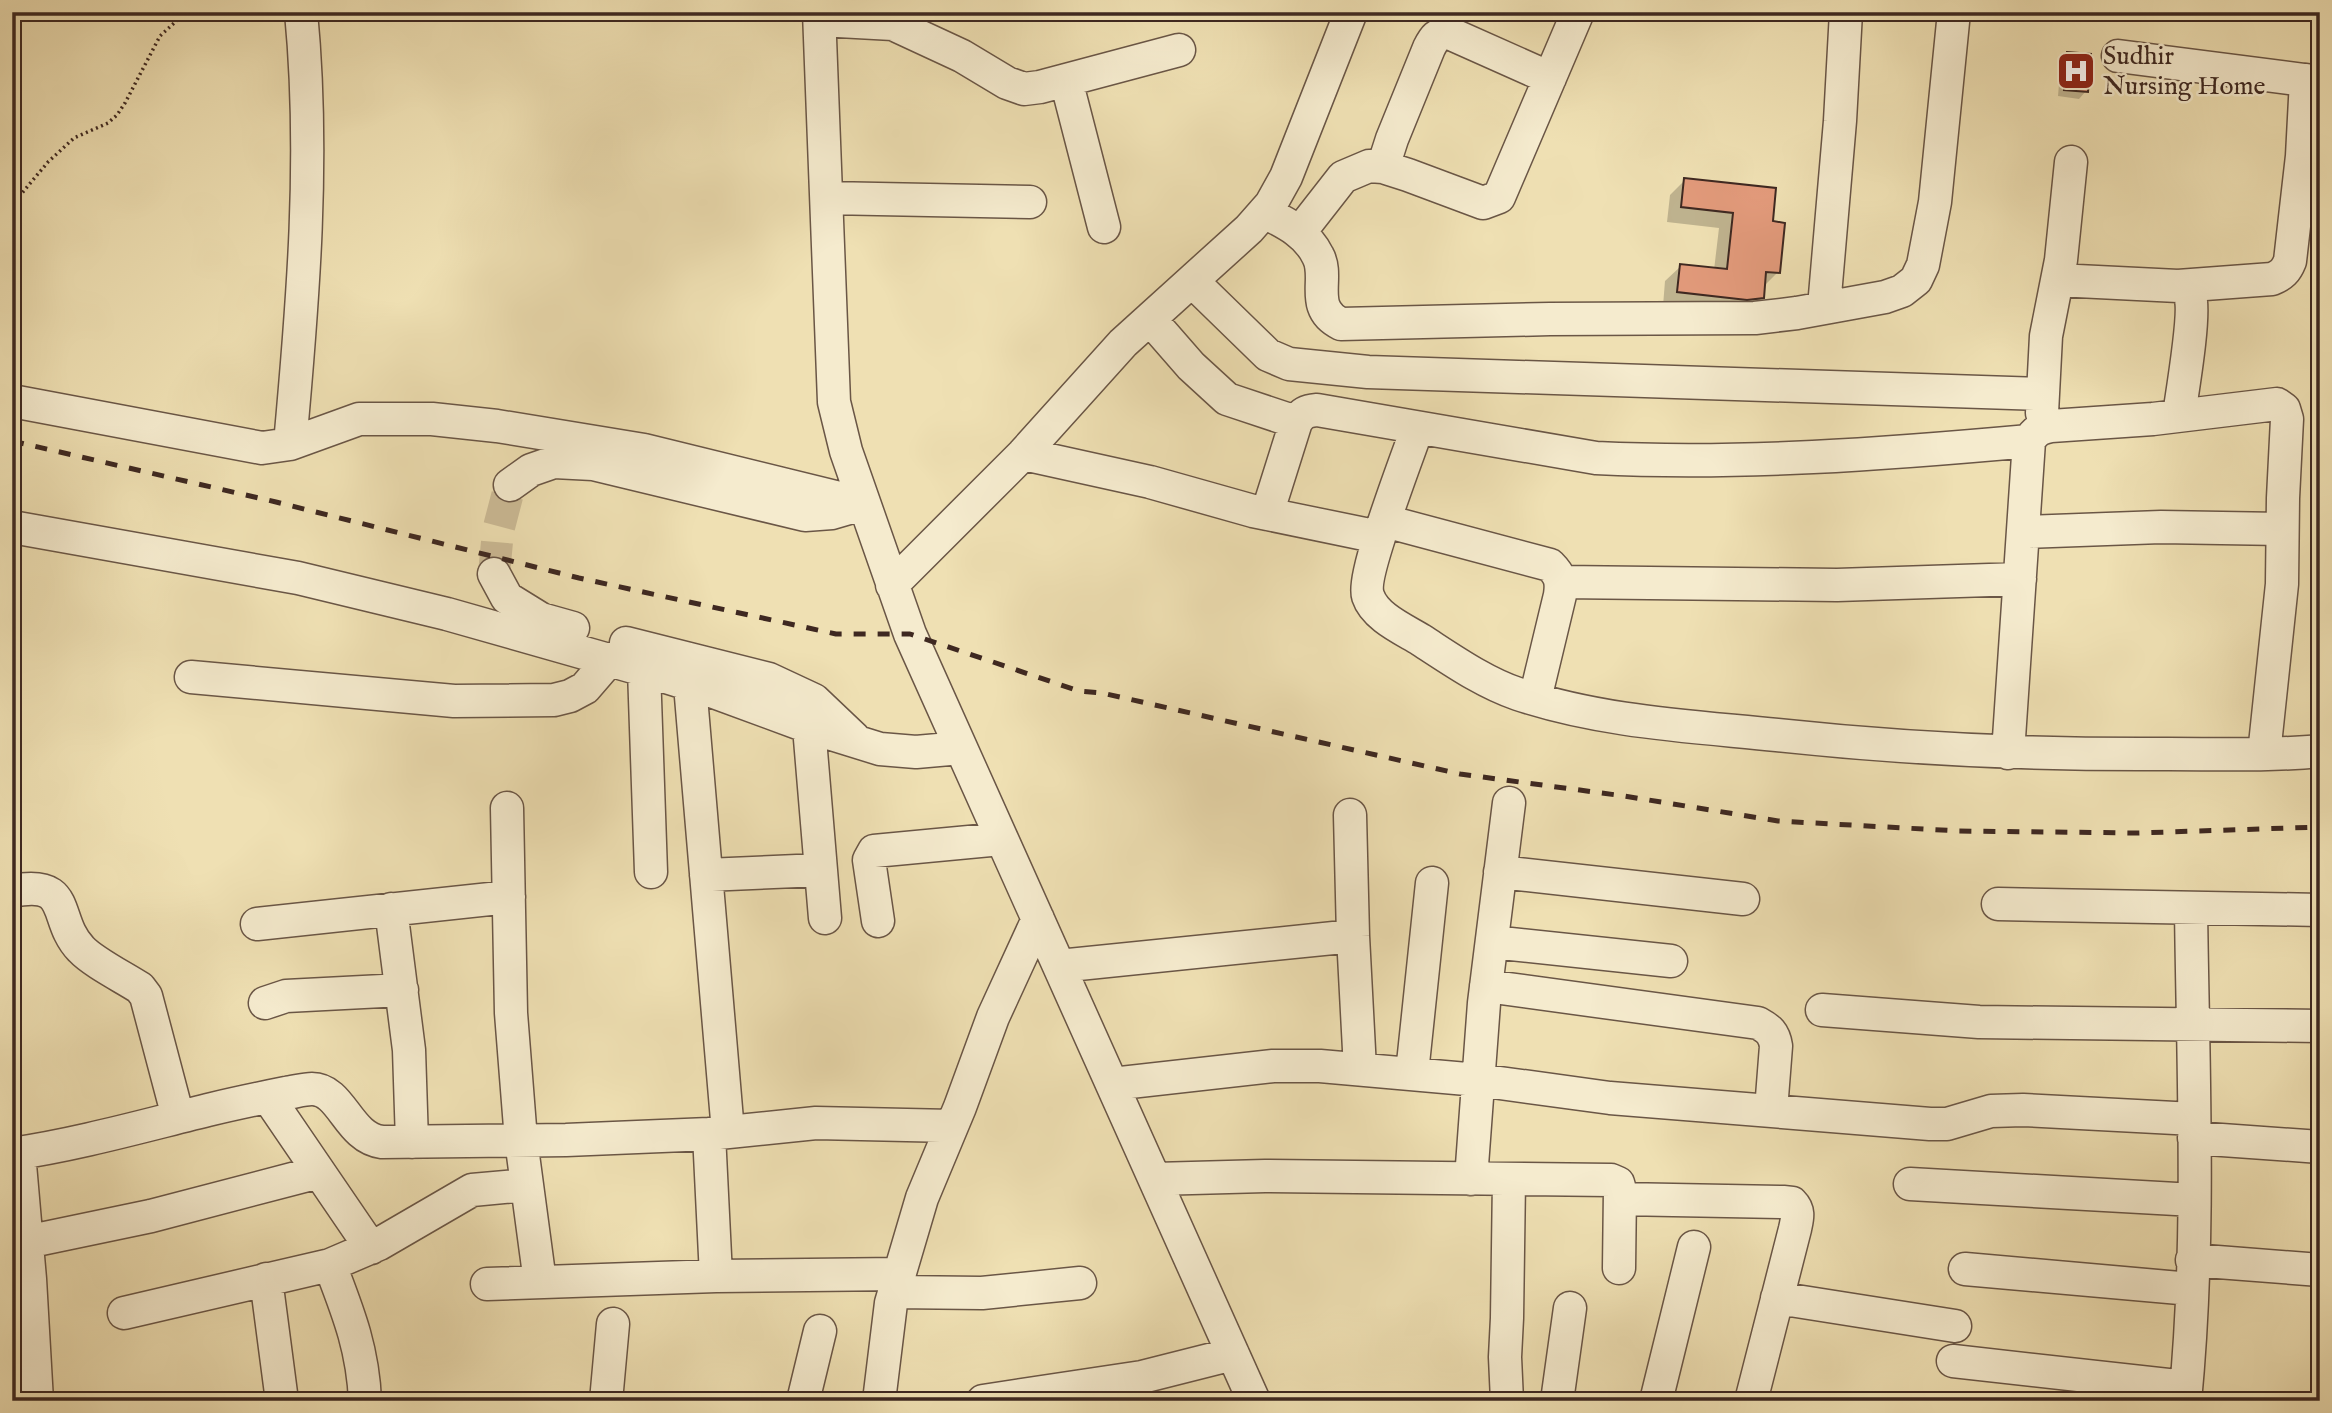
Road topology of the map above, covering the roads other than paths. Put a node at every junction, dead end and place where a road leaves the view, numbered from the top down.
1 (301, 12) edge
2 (1351, 12) edge
3 (1578, 12) edge
4 (1846, 12) edge
5 (1954, 12) edge
6 (819, 16) edge
7 (1179, 50) dead end
8 (2118, 55) dead end
9 (1550, 78) junction
10 (1066, 80) junction
11 (2313, 81) edge
12 (2071, 162) dead end
13 (1383, 167) junction
14 (827, 198) junction
15 (1030, 202) dead end
16 (1264, 212) junction
17 (1104, 228) dead end
18 (1300, 232) junction
19 (2057, 280) junction
20 (1192, 281) junction
21 (2178, 286) junction
22 (1825, 307) junction
23 (1150, 319) junction
24 (2043, 394) junction
25 (12, 401) edge
26 (2179, 415) junction
27 (1296, 422) junction
28 (1417, 429) junction
29 (2035, 435) junction
30 (290, 444) junction
31 (1023, 454) junction
32 (510, 485) tunnel mouth
33 (864, 504) junction
34 (1267, 514) junction
35 (12, 527) edge
36 (1382, 529) junction
37 (2282, 529) junction
38 (2023, 532) junction
39 (494, 574) tunnel mouth
40 (2020, 579) junction
41 (1562, 582) junction
42 (892, 585) junction
43 (610, 659) junction
44 (644, 670) junction
45 (191, 677) dead end
46 (690, 685) junction
47 (1535, 699) junction
48 (809, 727) junction
49 (857, 741) junction
50 (961, 748) junction
51 (2320, 751) edge
52 (2008, 753) junction
53 (2264, 754) junction
54 (1509, 803) dead end
55 (507, 808) dead end
56 (1350, 815) dead end
57 (1001, 839) junction
58 (820, 870) junction
59 (651, 872) dead end
60 (1500, 872) junction
61 (706, 875) junction
62 (1432, 883) dead end
63 (12, 891) edge
64 (509, 897) junction
65 (1743, 899) dead end
66 (1998, 904) dead end
67 (2191, 908) junction
68 (391, 909) junction
69 (2320, 910) edge
70 (825, 918) dead end
71 (1038, 919) junction
72 (878, 921) dead end
73 (257, 924) dead end
74 (1353, 936) junction
75 (1492, 942) junction
76 (1671, 961) dead end
77 (1059, 966) junction
78 (1486, 986) junction
79 (401, 990) junction
80 (265, 1003) dead end
81 (1822, 1010) dead end
82 (2193, 1025) junction
83 (2320, 1026) edge
84 (1360, 1069) junction
85 (1412, 1073) junction
86 (1478, 1080) junction
87 (1112, 1084) junction
88 (268, 1097) junction
89 (1770, 1110) junction
90 (178, 1117) junction
91 (952, 1126) junction
92 (2194, 1129) junction
93 (719, 1133) junction
94 (521, 1140) junction
95 (412, 1142) junction
96 (2320, 1147) edge
97 (15, 1153) edge
98 (319, 1172) junction
99 (1471, 1179) junction
100 (1155, 1180) junction
101 (1508, 1180) junction
102 (1910, 1184) dead end
103 (527, 1185) junction
104 (1619, 1199) junction
105 (2194, 1200) junction
106 (20, 1244) edge
107 (1695, 1247) dead end
108 (371, 1248) junction
109 (330, 1265) junction
110 (1619, 1268) dead end
111 (1965, 1269) dead end
112 (2320, 1270) edge
113 (2192, 1275) junction
114 (716, 1276) junction
115 (266, 1279) junction
116 (540, 1282) junction
117 (897, 1283) junction
118 (1080, 1283) dead end
119 (487, 1284) dead end
120 (1777, 1298) junction
121 (1570, 1308) dead end
122 (124, 1313) dead end
123 (613, 1324) dead end
124 (1955, 1326) dead end
125 (820, 1331) dead end
126 (1233, 1354) junction
127 (1953, 1361) dead end
128 (2185, 1394) edge
129 (997, 1400) edge
130 (37, 1401) edge
131 (282, 1401) edge
132 (365, 1401) edge
133 (606, 1401) edge
134 (803, 1401) edge
135 (879, 1401) edge
136 (1254, 1401) edge
137 (1507, 1401) edge
138 (1558, 1401) edge
139 (1656, 1401) edge
140 (1751, 1401) edge

1 - 30 street
2 - 16 street
3 - 9 street
4 - 22 street
5 - 22 street
6 - 10 street
6 - 14 street
7 - 10 street
8 - 11 street
9 - 13 street
9 - 13 street
10 - 17 street
11 - 21 street
12 - 19 street
13 - 18 street
14 - 15 street
14 - 33 street
16 - 18 street
16 - 20 street
18 - 22 street
19 - 21 street
19 - 24 street
20 - 23 street
20 - 24 street
21 - 26 street
23 - 27 street
23 - 31 street
24 - 29 street
25 - 30 street
26 - 29 street
26 - 37 street
27 - 28 street
27 - 34 street
28 - 29 street
28 - 36 street
29 - 38 street
30 - 33 street
31 - 34 street
31 - 42 street
32 - 33 street
33 - 42 street
34 - 36 street
35 - 43 street
36 - 41 street
36 - 47 street
37 - 38 street
37 - 53 street
38 - 40 street
39 - 49 street
40 - 41 street
40 - 52 street
41 - 47 street
42 - 50 street
43 - 44 street
43 - 45 street
44 - 46 street
44 - 59 street
46 - 48 street
46 - 61 street
47 - 52 street
48 - 49 street
48 - 58 street
49 - 50 street
50 - 57 street
51 - 53 street
52 - 53 street
54 - 60 street
55 - 64 street
56 - 74 street
57 - 71 street
57 - 72 street
58 - 61 street
58 - 70 street
60 - 65 street
60 - 75 street
61 - 93 street
62 - 85 street
63 - 90 street
64 - 68 street
64 - 94 street
66 - 67 street
67 - 69 street
67 - 82 street
68 - 73 street
68 - 79 street
71 - 77 street
71 - 91 street
74 - 77 street
74 - 84 street
75 - 76 street
75 - 78 street
77 - 87 street
78 - 86 street
78 - 89 street
79 - 80 street
79 - 95 street
81 - 82 street
82 - 83 street
82 - 92 street
84 - 85 street
84 - 87 street
85 - 86 street
86 - 89 street
86 - 99 street
87 - 100 street
88 - 90 street
88 - 95 street
88 - 98 street
89 - 92 street
90 - 97 street
91 - 93 street
91 - 117 street
92 - 96 street
92 - 105 street
93 - 94 street
93 - 114 street
94 - 95 street
94 - 103 street
97 - 106 street
98 - 106 street
98 - 108 street
99 - 100 street
99 - 101 street
100 - 126 street
101 - 104 street
101 - 137 street
102 - 105 street
103 - 108 street
103 - 116 street
104 - 110 street
104 - 120 street
105 - 113 street
106 - 130 street
107 - 139 street
108 - 109 street
109 - 115 street
109 - 132 street
111 - 113 street
112 - 113 street
113 - 128 street
114 - 116 street
114 - 117 street
115 - 122 street
115 - 131 street
116 - 119 street
117 - 118 street
117 - 135 street
120 - 124 street
120 - 140 street
121 - 138 street
123 - 133 street
125 - 134 street
126 - 129 street
126 - 136 street
127 - 128 street

